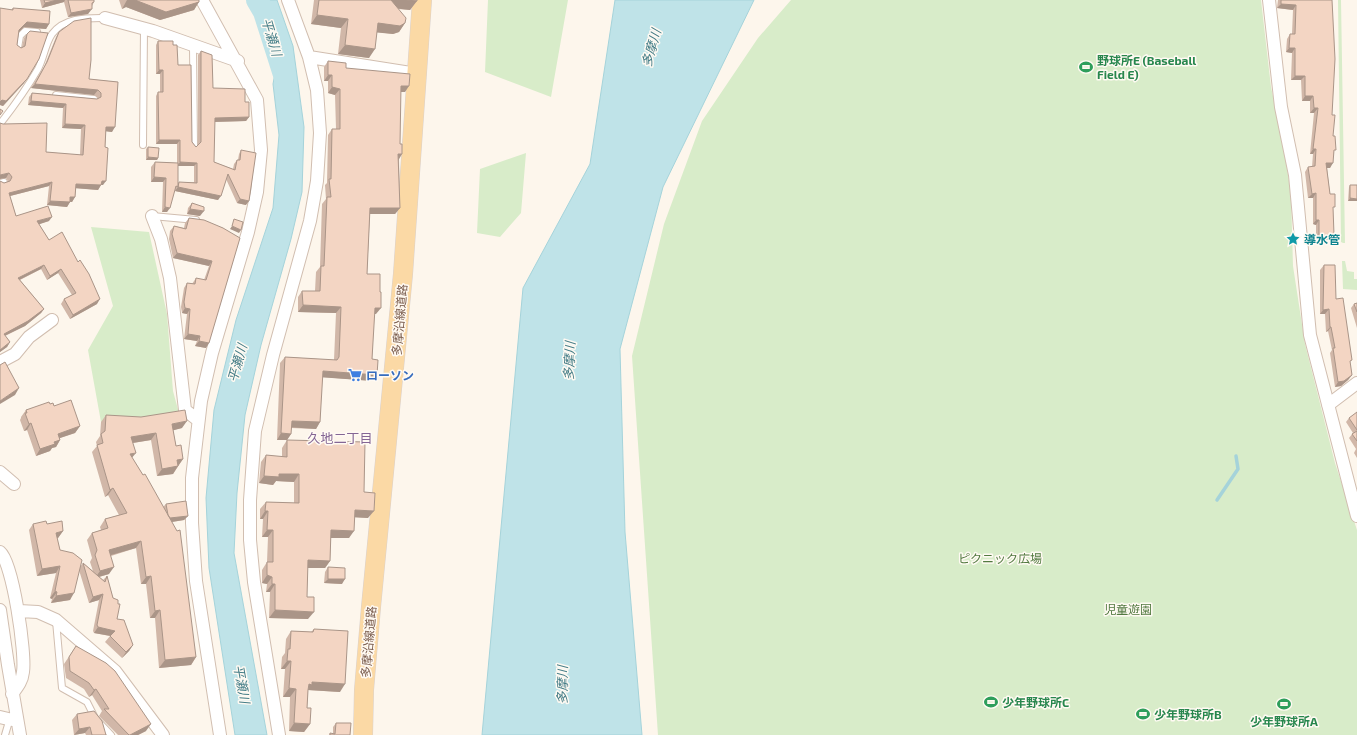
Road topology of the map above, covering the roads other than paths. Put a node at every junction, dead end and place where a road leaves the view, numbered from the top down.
1 (202, 0) edge
2 (288, 0) edge
3 (422, 0) edge
4 (1269, 0) edge
5 (105, 18) joint
6 (144, 28) junction
7 (52, 34) junction
8 (194, 46) junction
9 (18, 48) edge
10 (309, 57) junction
11 (238, 61) junction
12 (417, 74) junction
13 (24, 92) junction
14 (32, 93) edge
15 (48, 94) edge
16 (94, 99) edge
17 (0, 109) edge
18 (7, 115) junction
19 (0, 124) edge
20 (143, 145) dead end
21 (194, 146) edge
22 (152, 216) joint
23 (203, 222) edge
24 (52, 320) dead end
25 (0, 362) edge
26 (1357, 383) edge
27 (1328, 405) junction
28 (198, 420) junction
29 (0, 472) edge
30 (14, 484) dead end
31 (1357, 516) edge
32 (0, 552) edge
33 (0, 610) edge
34 (19, 611) junction
35 (56, 620) junction
36 (4, 663) edge
37 (12, 694) junction
38 (10, 717) edge
39 (5, 735) edge
40 (20, 735) edge
41 (111, 735) edge
42 (163, 735) edge
43 (220, 735) edge
44 (279, 735) edge
45 (363, 735) edge

1 - 11 street
2 - 10 street
3 - 12 main road, 多摩沿線道路
4 - 27 street
5 - 6 street
5 - 7 lane
6 - 8 street
6 - 20 lane
7 - 9 lane
7 - 13 lane
8 - 11 street
8 - 21 lane
10 - 12 street
10 - 44 street
11 - 28 street
12 - 45 main road, 多摩沿線道路
13 - 14 lane
13 - 18 lane
15 - 16 lane
17 - 18 lane
18 - 19 lane
22 - 23 lane
22 - 28 street
24 - 25 street
26 - 27 street
27 - 31 street
28 - 43 street
29 - 30 street
32 - 34 street
33 - 36 street
34 - 35 street
34 - 37 street
35 - 41 lane
35 - 42 street
36 - 37 street
37 - 38 street
38 - 39 lane
38 - 40 street

